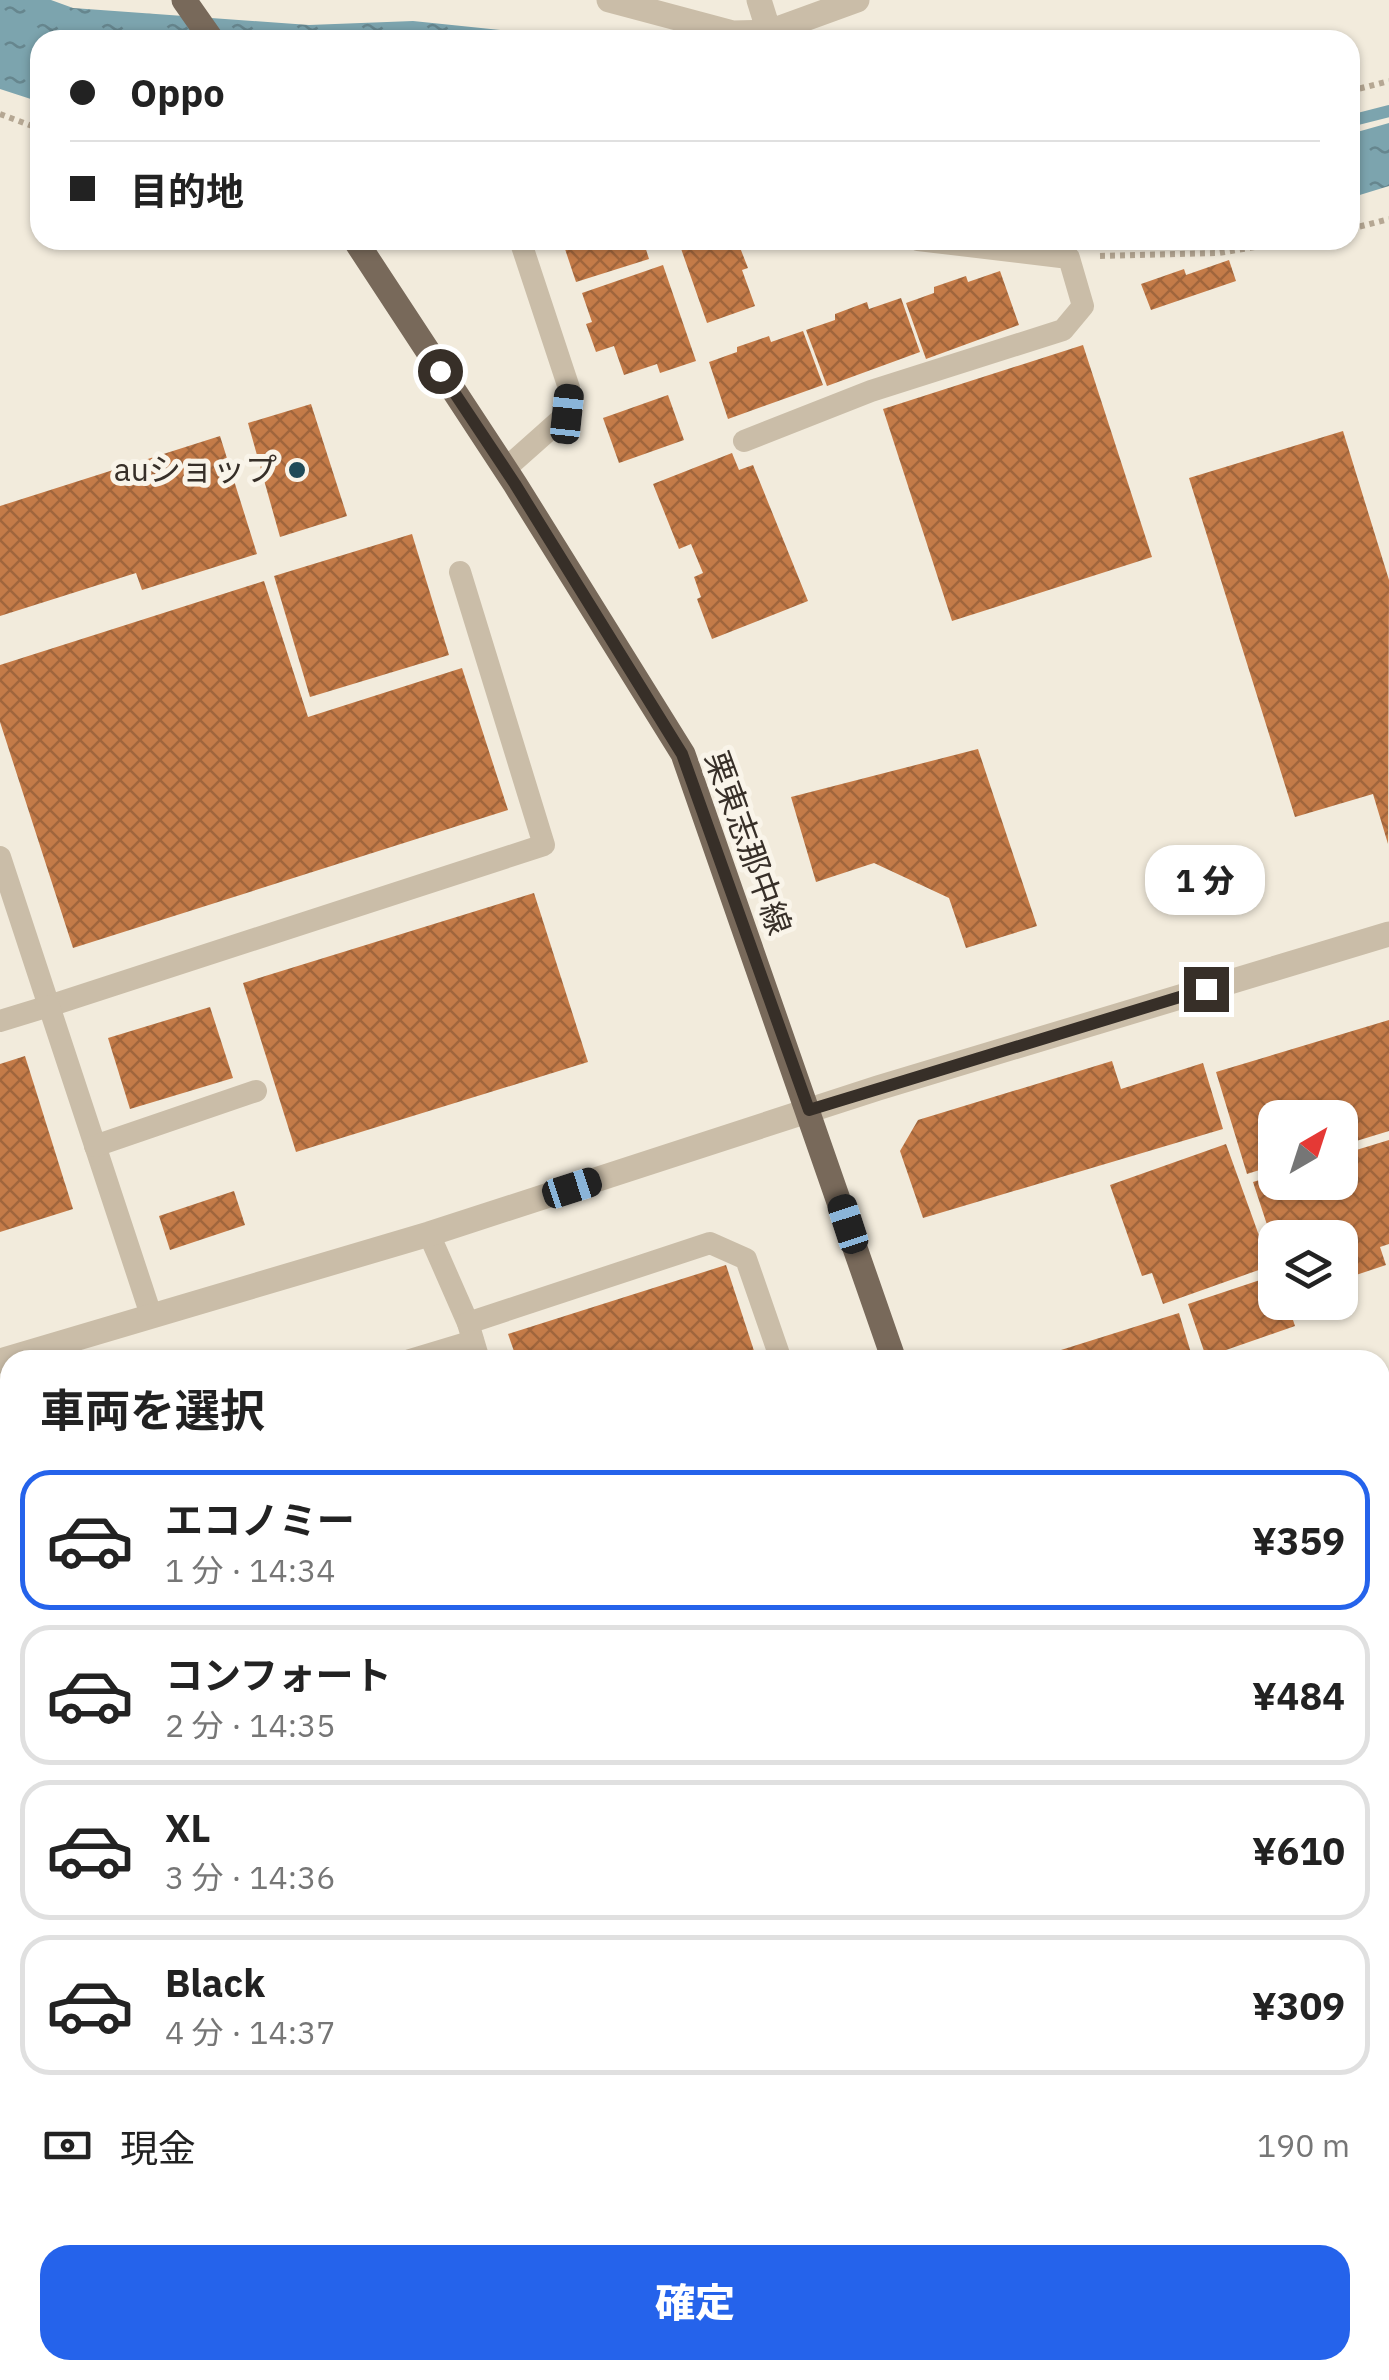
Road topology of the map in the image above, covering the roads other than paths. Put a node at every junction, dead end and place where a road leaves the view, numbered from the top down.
1 (610, 0) edge
2 (759, 0) edge
3 (857, 0) edge
4 (186, 4) edge
5 (205, 30) edge
6 (719, 30) edge
7 (769, 30) edge
8 (775, 30) edge
9 (362, 250) edge
10 (523, 250) edge
11 (1002, 250) edge
12 (744, 441) dead end
13 (505, 469) junction
14 (460, 572) dead end
15 (0, 857) edge
16 (1389, 934) edge
17 (49, 1006) junction
18 (0, 1021) edge
19 (256, 1090) dead end
20 (809, 1110) junction
21 (96, 1146) junction
22 (430, 1234) junction
23 (151, 1314) junction
24 (474, 1341) edge
25 (35, 1350) edge
26 (444, 1350) edge
27 (778, 1350) edge
28 (891, 1350) edge

1 - 6 street
2 - 7 street
3 - 8 street
4 - 5 main road
9 - 13 main road, 栗東志那中線
10 - 13 lane
11 - 12 lane
13 - 20 main road, 栗東志那中線
14 - 17 lane
15 - 17 lane
16 - 20 street
17 - 18 lane
17 - 21 lane
19 - 21 lane
20 - 22 street
20 - 28 main road, 栗東志那中線
21 - 23 lane
22 - 23 street
22 - 24 lane
23 - 25 street
24 - 26 lane
24 - 27 lane

